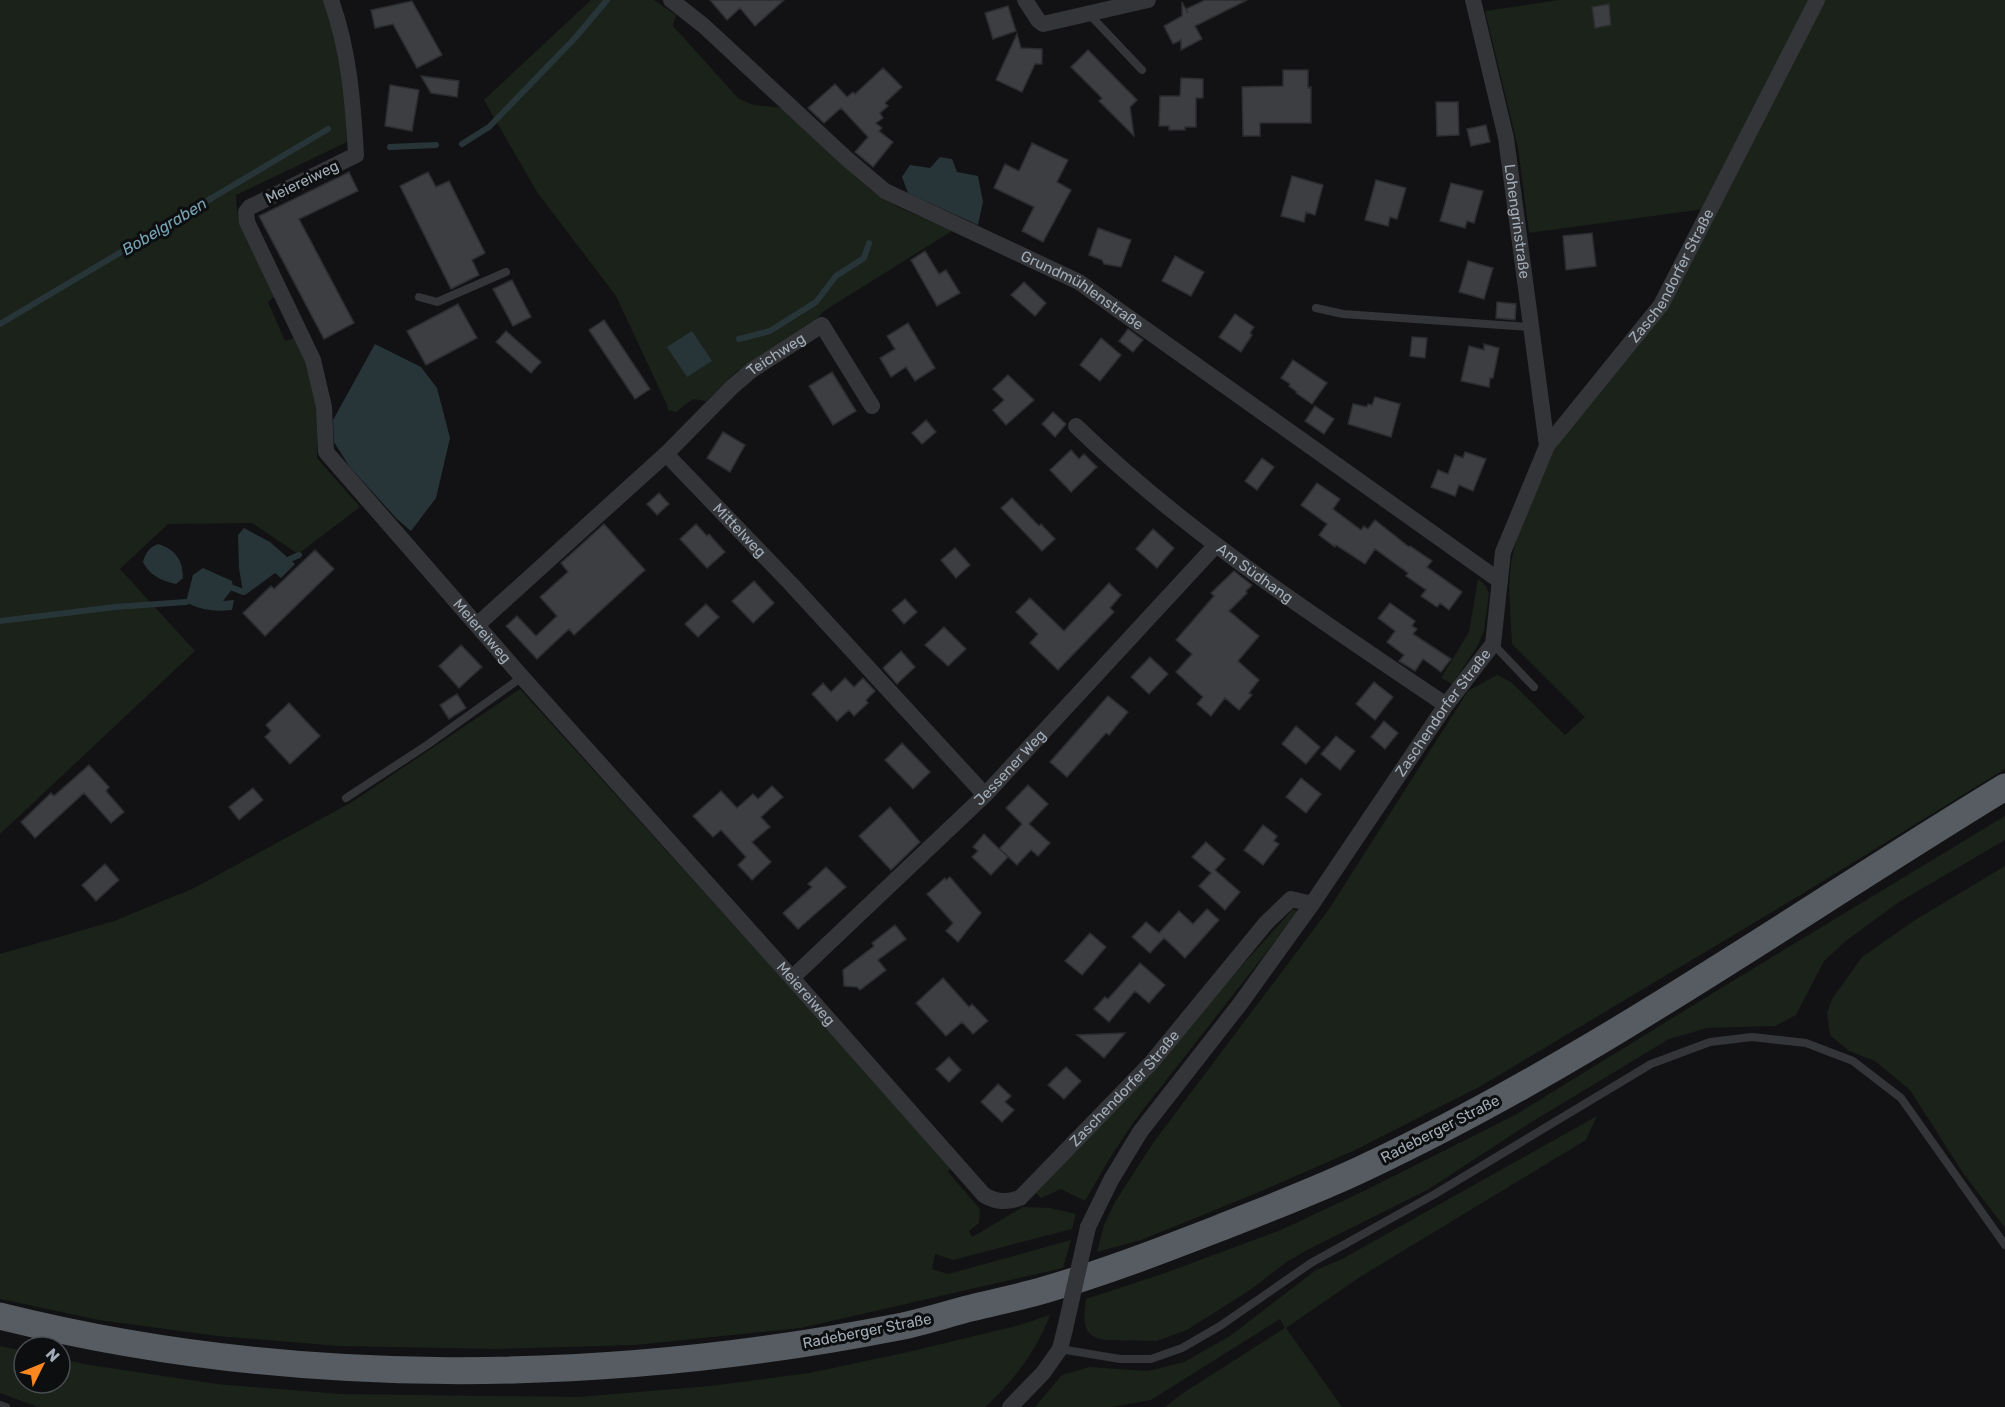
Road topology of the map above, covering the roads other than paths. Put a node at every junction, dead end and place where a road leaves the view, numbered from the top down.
1 (331, 0) edge
2 (671, 0) edge
3 (1025, 0) edge
4 (1148, 0) edge
5 (1473, 0) edge
6 (1817, 0) edge
7 (1089, 14) junction
8 (1142, 70) dead end
9 (506, 272) dead end
10 (419, 297) dead end
11 (1316, 308) dead end
12 (1531, 327) junction
13 (872, 406) dead end
14 (1076, 426) dead end
15 (1547, 446) junction
16 (666, 454) junction
17 (1216, 545) junction
18 (1500, 581) junction
19 (477, 625) junction
20 (1493, 644) junction
21 (522, 677) junction
22 (1534, 687) dead end
23 (1446, 705) junction
24 (2005, 787) edge
25 (985, 795) junction
26 (346, 798) dead end
27 (1312, 904) junction
28 (792, 978) junction
29 (1004, 1202) joint
30 (2005, 1245) edge
31 (0, 1316) edge
32 (0, 1328) edge
33 (62, 1331) junction
34 (1060, 1349) junction
35 (0, 1405) edge
36 (6, 1407) edge
37 (1010, 1407) edge

1 - 19 street, Meiereiweg
2 - 18 street, Grundmühlenstraße
3 - 7 street
4 - 7 street
5 - 12 street, Lohengrinstraße
6 - 15 street, Zaschendorfer Straße
7 - 8 lane
9 - 10 lane
11 - 12 lane
12 - 15 street, Lohengrinstraße
13 - 16 street, Teichweg
14 - 17 street, Am Südhang
15 - 18 street, Zaschendorfer Straße
16 - 19 street
16 - 25 street, Mittelweg
17 - 23 street, Am Südhang
17 - 25 street, Jessener Weg
18 - 20 street, Zaschendorfer Straße
19 - 21 street, Meiereiweg
20 - 22 lane
20 - 23 street, Zaschendorfer Straße
21 - 26 lane
21 - 28 street, Meiereiweg
23 - 27 street, Zaschendorfer Straße
24 - 33 highway, Radeberger Straße
25 - 28 street, Jessener Weg
27 - 29 street, Zaschendorfer Straße
27 - 34 street, bridge
28 - 29 street, Meiereiweg
30 - 34 lane
31 - 33 highway
32 - 33 highway
34 - 37 street
35 - 36 lane

